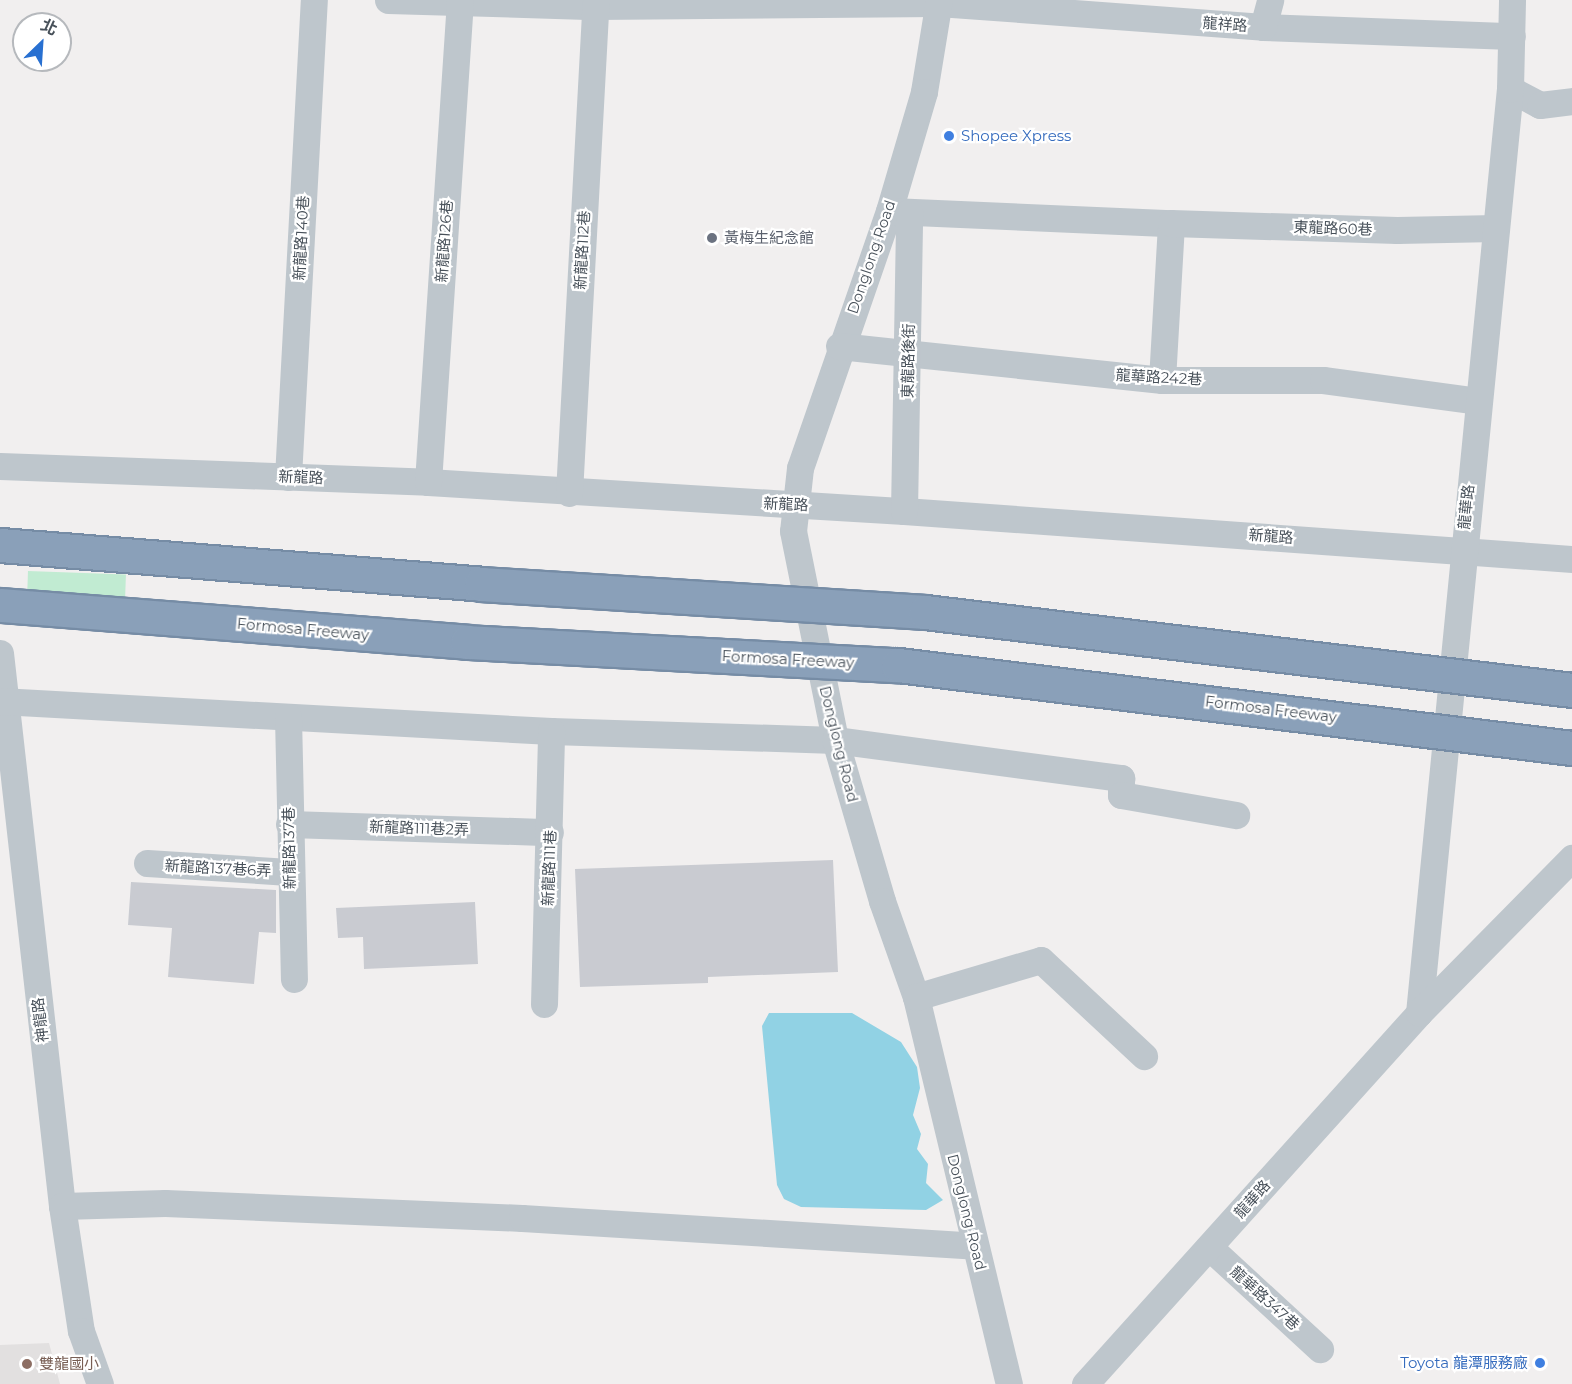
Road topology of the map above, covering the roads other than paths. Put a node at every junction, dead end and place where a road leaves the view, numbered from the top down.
1 (314, 0) edge
2 (388, 0) edge
3 (1270, 0) edge
4 (1512, 0) edge
5 (460, 1) edge
6 (938, 2) edge
7 (595, 6) junction
8 (1263, 27) junction
9 (1512, 36) junction
10 (1510, 88) junction
11 (1572, 101) edge
12 (899, 211) junction
13 (1171, 223) junction
14 (1496, 228) junction
15 (839, 346) junction
16 (908, 354) junction
17 (1162, 380) junction
18 (1478, 401) junction
19 (0, 466) edge
20 (288, 477) junction
21 (428, 482) junction
22 (569, 493) junction
23 (797, 504) junction
24 (904, 511) junction
25 (0, 545) edge
26 (1462, 550) junction
27 (1572, 559) edge
28 (0, 605) edge
29 (0, 653) edge
30 (1572, 690) edge
31 (3, 701) edge
32 (288, 717) junction
33 (551, 731) junction
34 (835, 740) junction
35 (4, 746) edge
36 (1572, 748) edge
37 (1236, 814) dead end
38 (289, 824) junction
39 (550, 832) junction
40 (1571, 860) edge
41 (147, 863) dead end
42 (289, 872) junction
43 (294, 979) dead end
44 (916, 997) junction
45 (544, 1004) dead end
46 (1419, 1013) junction
47 (1144, 1056) dead end
48 (62, 1206) junction
49 (975, 1246) junction
50 (1209, 1247) junction
51 (1320, 1348) dead end
52 (100, 1384) edge
53 (1009, 1384) edge
54 (1085, 1384) edge

1 - 20 street, 新龍路140巷
2 - 5 street, 龍祥路
3 - 8 street
4 - 9 street, 龍華路
5 - 7 street, 龍祥路
5 - 21 street, 新龍路126巷
6 - 7 street, 龍祥路
6 - 8 street, 龍祥路
6 - 12 street, Donglong Road
7 - 22 street, 新龍路112巷
8 - 9 street, 龍祥路
9 - 10 street, 龍華路
10 - 11 street
10 - 14 street, 龍華路
12 - 13 street, 東龍路60巷
12 - 15 street, Donglong Road
12 - 16 street, 東龍路後街
13 - 14 street, 東龍路60巷
13 - 17 street
14 - 18 street, 龍華路
15 - 16 street, 龍華路242巷
15 - 23 street, Donglong Road
16 - 17 street, 龍華路242巷
16 - 24 street, 東龍路後街
17 - 18 street, 龍華路242巷
18 - 26 street, 龍華路
19 - 20 street, 新龍路
20 - 21 street, 新龍路
21 - 22 street, 新龍路
22 - 23 street, 新龍路
23 - 24 street, 新龍路
23 - 34 street, Donglong Road
24 - 26 street, 新龍路
25 - 30 highway, bridge
26 - 27 street, 新龍路
26 - 46 street, 龍華路
28 - 36 highway, Formosa Freeway, bridge
29 - 31 street, 神龍路
31 - 32 street
31 - 35 street, 神龍路
32 - 33 street
32 - 38 street, 新龍路137巷
33 - 34 street
33 - 39 street, 新龍路111巷
34 - 37 street
34 - 44 street, Donglong Road
35 - 48 street, 神龍路
38 - 39 street, 新龍路111巷2弄
38 - 42 street, 新龍路137巷
39 - 45 street, 新龍路111巷
40 - 46 street, 龍華路
41 - 42 street, 新龍路137巷6弄
42 - 43 street, 新龍路137巷
44 - 47 street
44 - 49 street, Donglong Road
46 - 50 street, 龍華路
48 - 49 street
48 - 52 street, 神龍路
49 - 53 street, Donglong Road
50 - 51 street, 龍華路347巷
50 - 54 street, 龍華路

